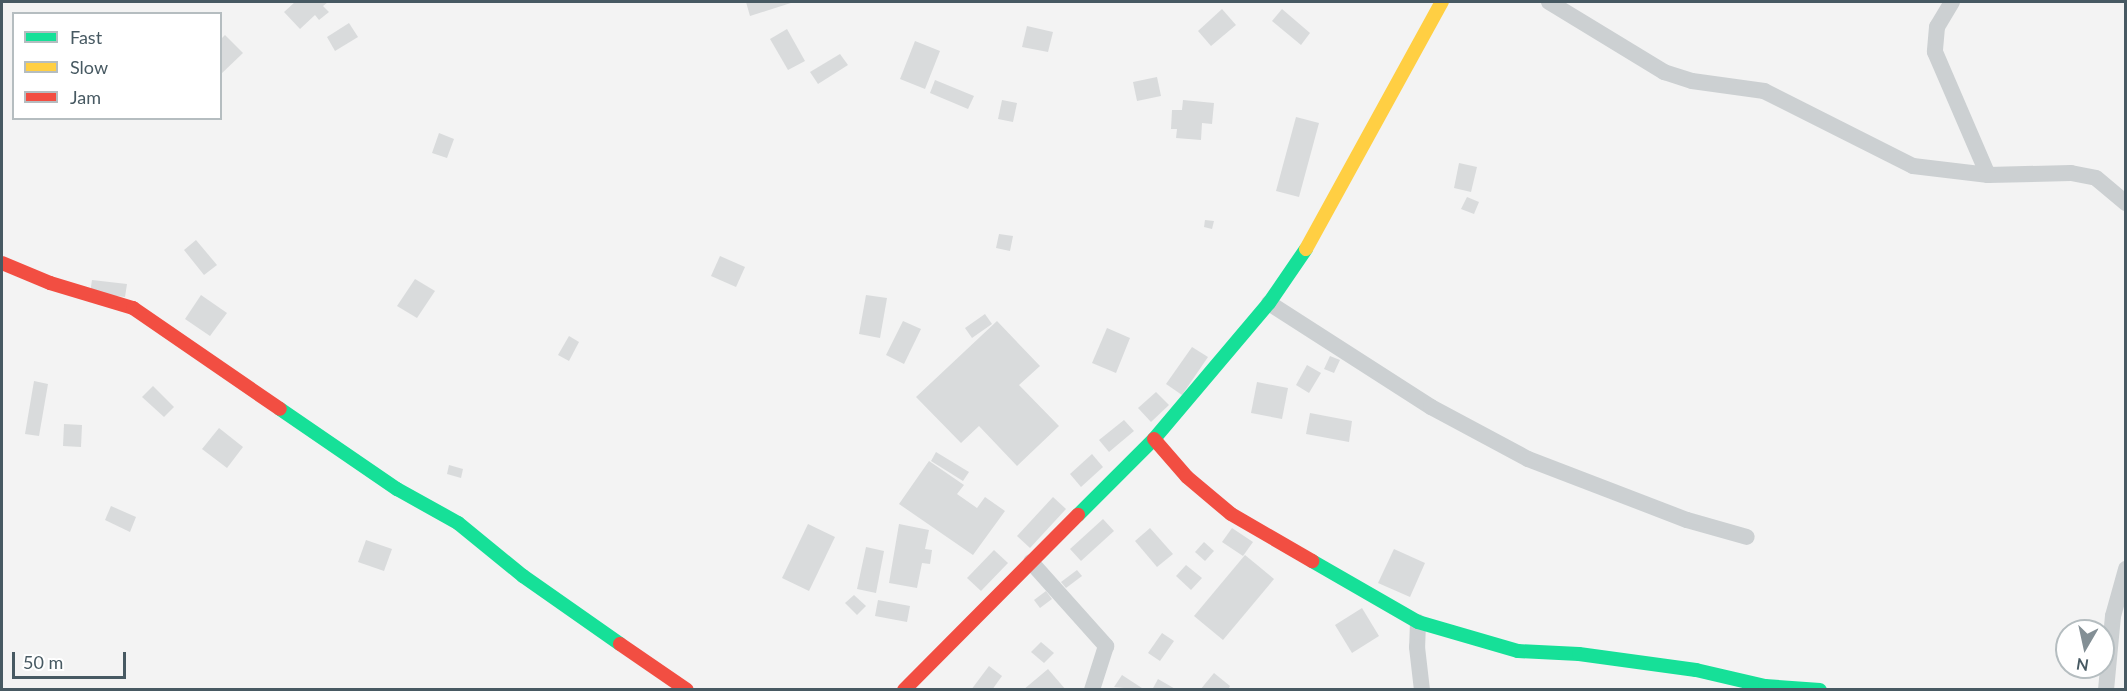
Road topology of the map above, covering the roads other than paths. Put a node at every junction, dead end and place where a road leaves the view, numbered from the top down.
1 (1442, 2) edge
2 (1549, 2) edge
3 (1952, 2) edge
4 (1988, 175) junction
5 (2126, 203) edge
6 (2, 263) edge
7 (1269, 303) junction
8 (1154, 439) junction
9 (1748, 537) dead end
10 (1032, 562) junction
11 (2126, 569) edge
12 (1418, 622) junction
13 (687, 690) edge
14 (904, 690) edge
15 (1092, 690) edge
16 (1422, 690) edge
17 (1820, 690) edge
18 (2106, 690) edge

1 - 7 street
2 - 4 street
3 - 4 street
4 - 5 street
6 - 13 street
7 - 8 street
7 - 9 street
8 - 10 street
8 - 12 street
10 - 14 street
10 - 15 street
11 - 18 street
12 - 16 street
12 - 17 street

